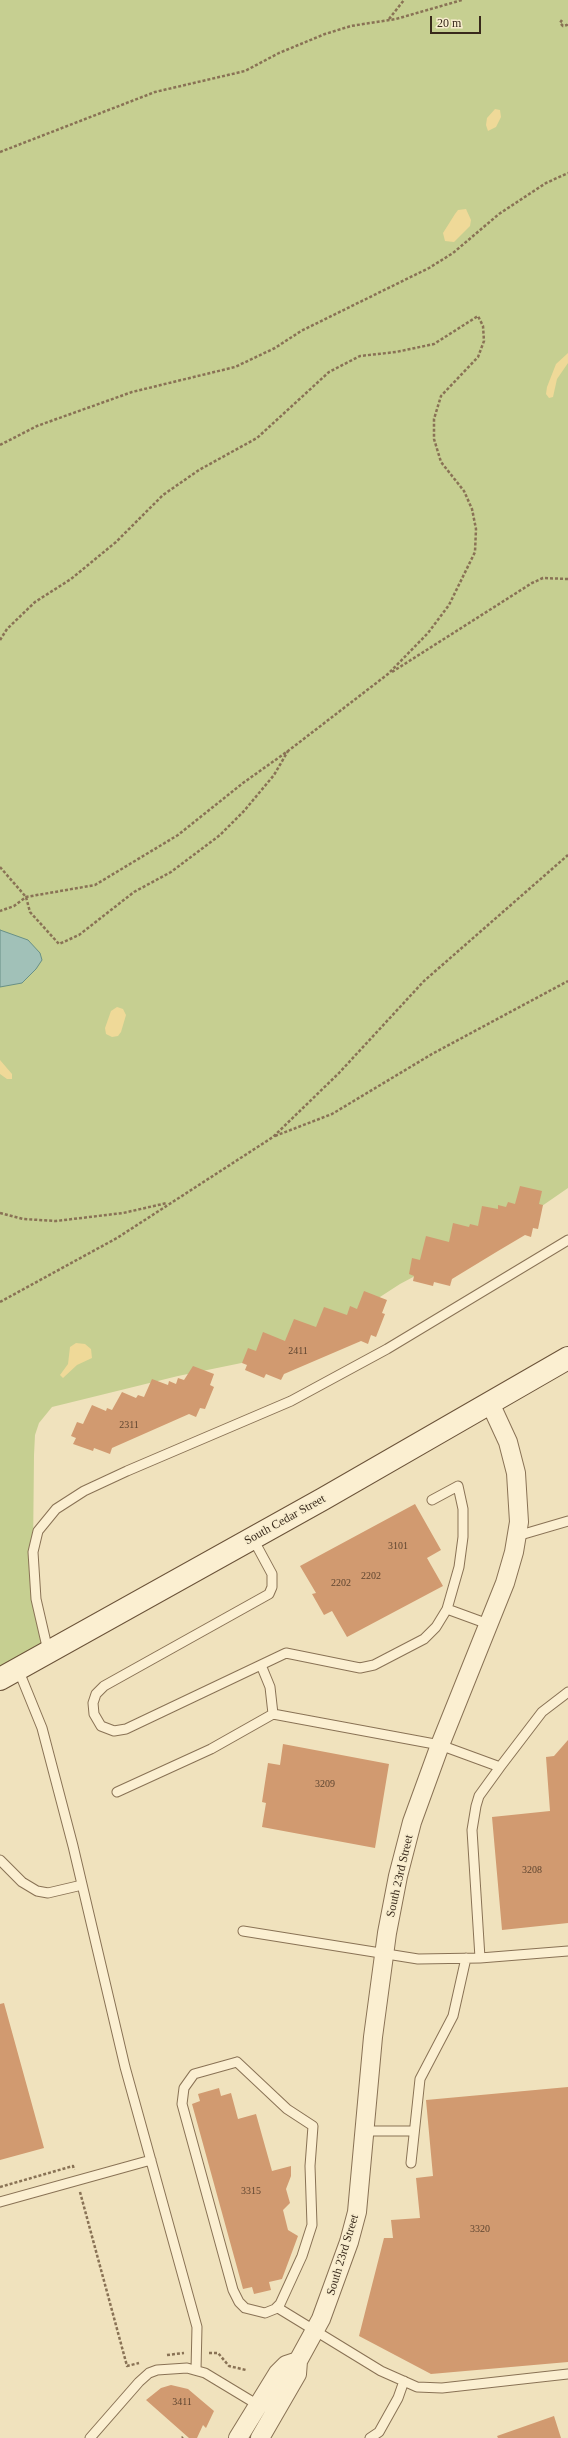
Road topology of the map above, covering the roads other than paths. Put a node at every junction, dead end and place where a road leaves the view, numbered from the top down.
1 (568, 1240) edge
2 (568, 1358) edge
3 (490, 1402) junction
4 (432, 1500) dead end
5 (568, 1521) edge
6 (517, 1536) junction
7 (252, 1537) junction
8 (447, 1609) junction
9 (488, 1624) junction
10 (49, 1653) junction
11 (261, 1665) junction
12 (9, 1674) edge
13 (568, 1692) edge
14 (273, 1714) junction
15 (440, 1745) junction
16 (500, 1766) junction
17 (117, 1792) dead end
18 (0, 1860) edge
19 (82, 1885) junction
20 (243, 1931) dead end
21 (568, 1951) edge
22 (384, 1952) junction
23 (466, 1958) junction
24 (480, 1958) junction
25 (366, 2131) junction
26 (414, 2131) junction
27 (151, 2160) junction
28 (411, 2163) dead end
29 (0, 2202) edge
30 (278, 2308) junction
31 (314, 2331) junction
32 (298, 2361) junction
33 (196, 2370) junction
34 (568, 2374) edge
35 (404, 2381) junction
36 (258, 2405) junction
37 (90, 2438) edge
38 (238, 2438) edge
39 (260, 2438) edge
40 (370, 2438) edge

1 - 10 lane
2 - 3 main road, South Cedar Street
3 - 6 street, South 23rd Street
3 - 7 main road, South Cedar Street
4 - 8 lane
5 - 6 lane
6 - 9 street, South 23rd Street
7 - 10 main road, South Cedar Street
7 - 11 lane
8 - 9 lane
8 - 11 lane
9 - 15 street, South 23rd Street
10 - 12 main road, South Cedar Street
11 - 14 lane
12 - 19 lane
13 - 16 lane
14 - 15 lane
14 - 17 lane
15 - 16 lane
15 - 22 street, South 23rd Street
16 - 24 lane
18 - 19 lane
19 - 27 lane
20 - 22 lane
21 - 24 lane
22 - 23 lane
22 - 25 street, South 23rd Street
23 - 24 lane
23 - 26 lane
25 - 26 lane
25 - 31 street, South 23rd Street
26 - 28 lane
27 - 29 lane
27 - 33 lane
30 - 30 lane
30 - 31 lane
31 - 32 street, South 23rd Street
31 - 35 lane
32 - 36 street
32 - 39 street, South 23rd Street
33 - 36 lane
33 - 37 lane
34 - 35 lane
35 - 40 lane
36 - 38 street

